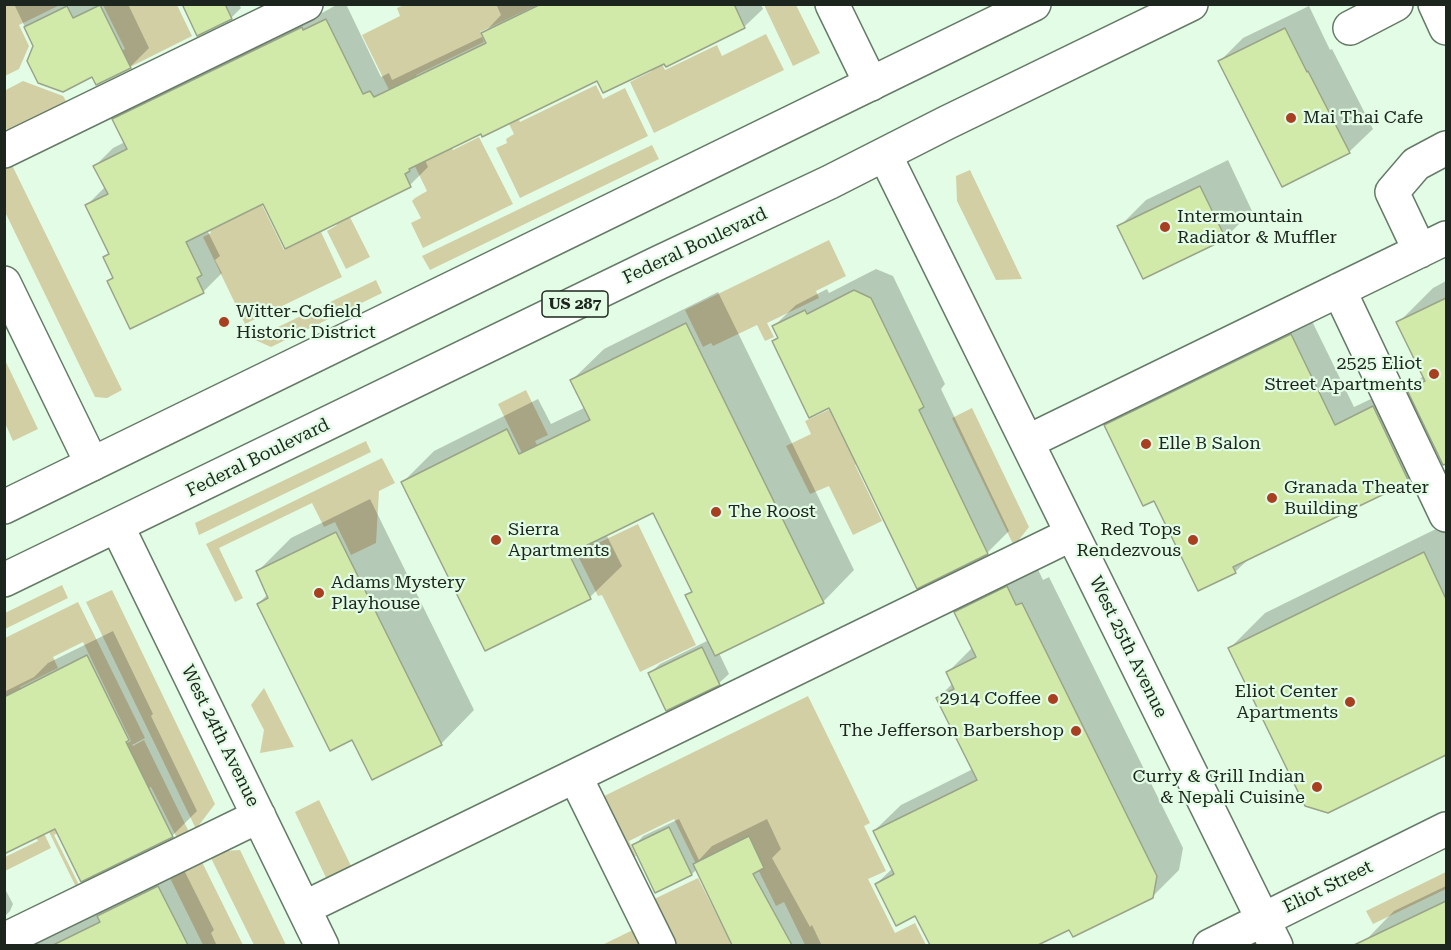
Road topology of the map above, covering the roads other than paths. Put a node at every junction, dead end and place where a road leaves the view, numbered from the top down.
1 (306, 4) edge
2 (832, 4) edge
3 (1034, 4) edge
4 (1191, 4) edge
5 (1396, 4) edge
6 (1435, 4) edge
7 (247, 17) edge
8 (1350, 28) dead end
9 (1446, 28) edge
10 (871, 84) junction
11 (1446, 148) edge
12 (4, 151) edge
13 (885, 155) junction
14 (1433, 244) edge
15 (4, 283) edge
16 (1339, 290) junction
17 (1027, 442) junction
18 (92, 464) junction
19 (4, 507) edge
20 (1446, 515) edge
21 (117, 526) junction
22 (1072, 534) junction
23 (4, 580) edge
24 (575, 776) junction
25 (259, 816) junction
26 (1446, 829) edge
27 (304, 908) junction
28 (1269, 932) edge
29 (4, 940) edge
30 (322, 945) edge
31 (659, 945) edge
32 (1210, 945) edge

1 - 7 main road
2 - 10 main road
3 - 10 main road
4 - 13 main road, Federal Boulevard / US 287
5 - 8 main road
6 - 9 main road
7 - 12 main road
10 - 18 main road
11 - 14 main road
13 - 17 main road, West 25th Avenue
13 - 21 main road, Federal Boulevard / US 287
14 - 16 main road
15 - 18 main road
16 - 17 main road
16 - 20 main road
17 - 22 main road, West 25th Avenue
18 - 19 main road
21 - 23 main road, Federal Boulevard / US 287
21 - 25 main road, West 24th Avenue
22 - 24 main road
22 - 28 main road, West 25th Avenue
24 - 27 main road
24 - 31 main road
25 - 27 main road, West 24th Avenue
25 - 29 main road
26 - 28 main road, Eliot Street
27 - 30 main road, West 24th Avenue
28 - 32 main road, Eliot Street

